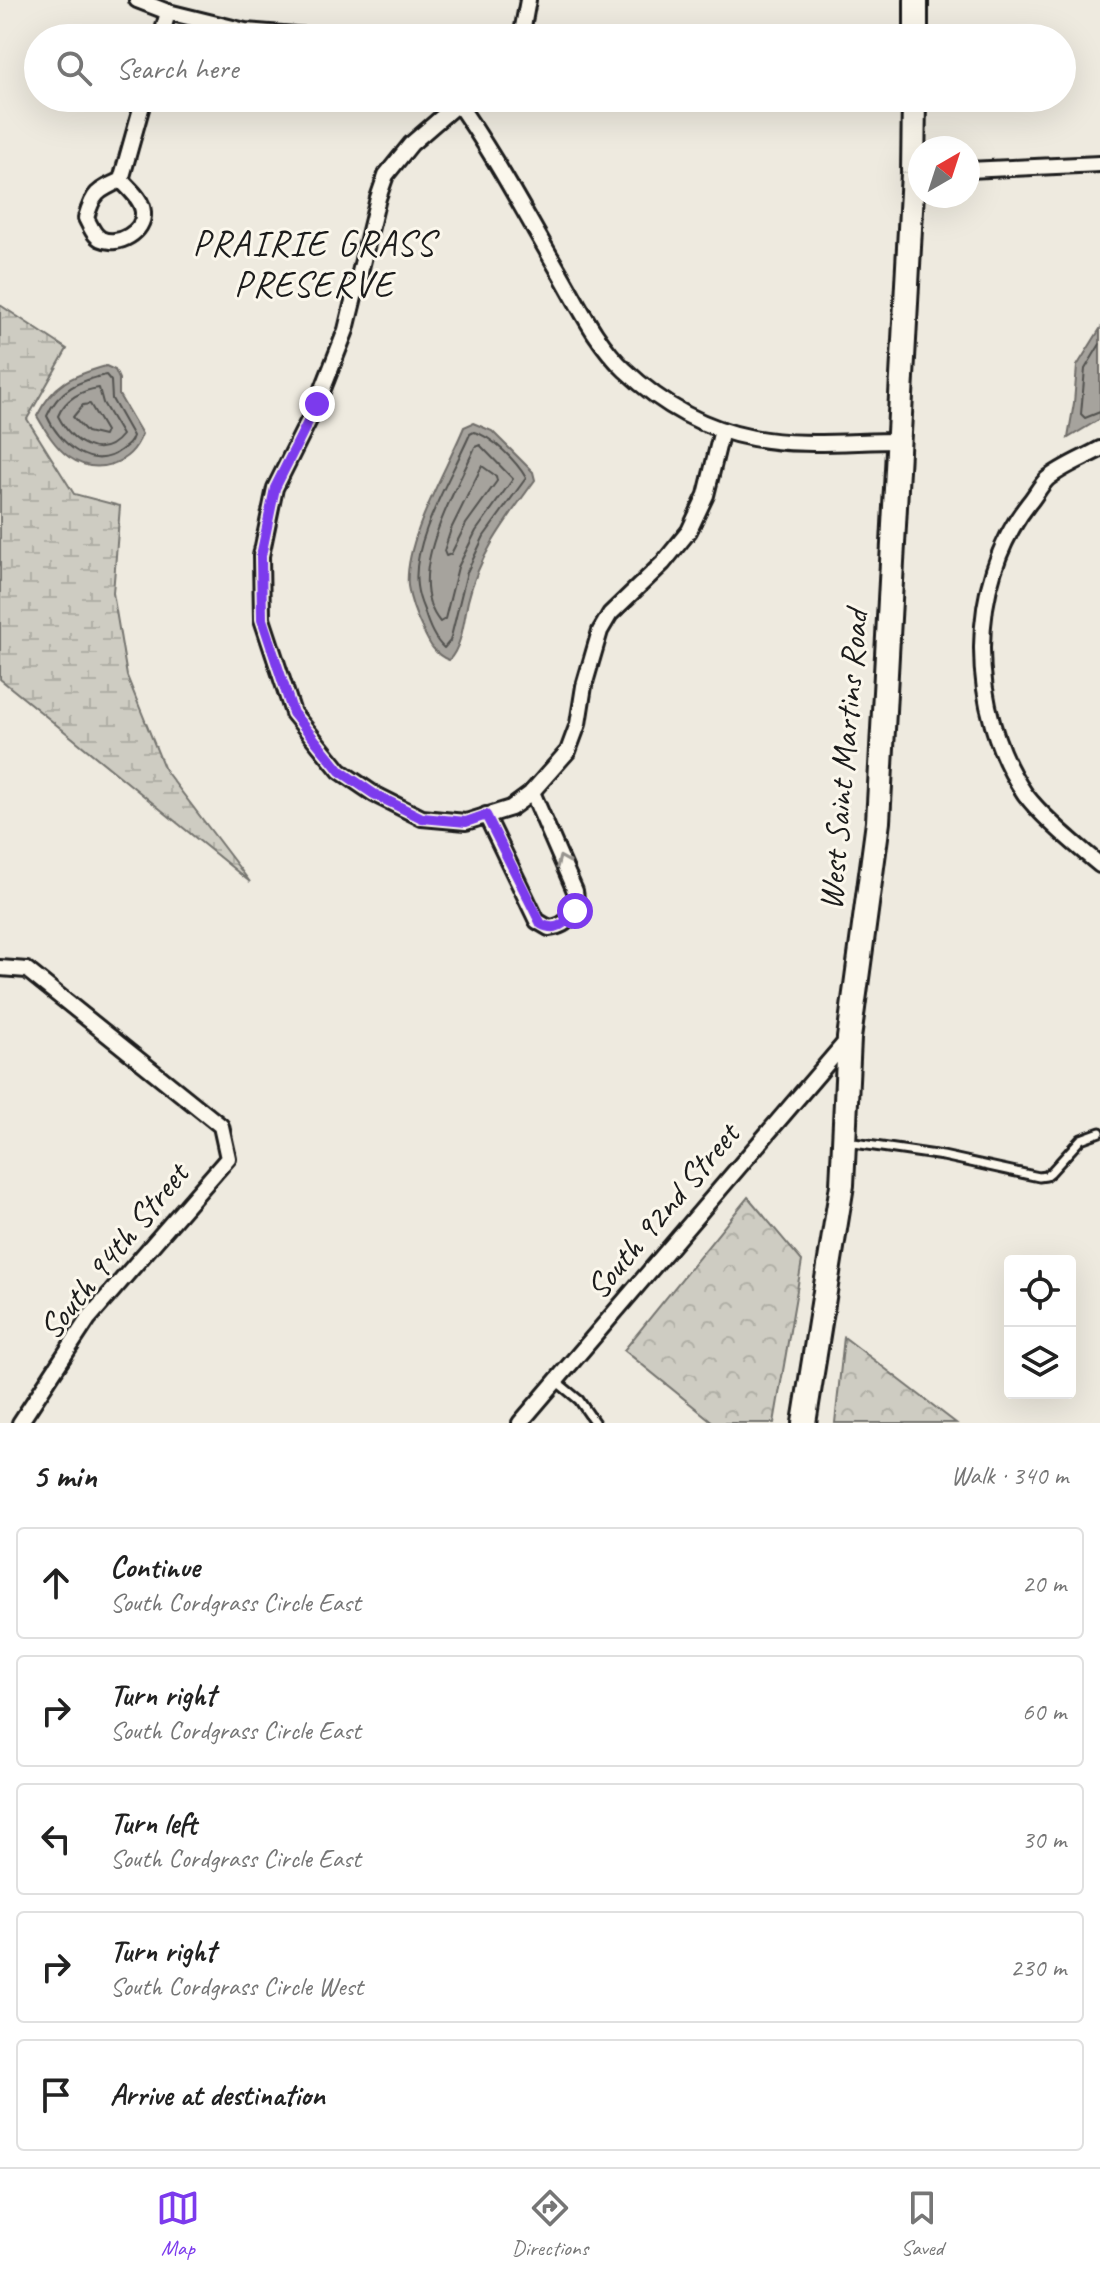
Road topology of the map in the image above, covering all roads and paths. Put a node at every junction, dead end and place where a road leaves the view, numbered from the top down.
1 (137, 0) edge
2 (528, 0) edge
3 (916, 0) edge
4 (168, 12) junction
5 (165, 24) edge
6 (217, 24) edge
7 (524, 24) edge
8 (916, 24) edge
9 (140, 112) edge
10 (445, 112) edge
11 (465, 112) edge
12 (914, 112) edge
13 (915, 136) edge
14 (1100, 164) edge
15 (980, 169) edge
16 (121, 180) junction
17 (914, 208) edge
18 (722, 430) junction
19 (899, 441) junction
20 (1100, 449) edge
21 (532, 792) junction
22 (486, 815) junction
23 (1100, 865) edge
24 (0, 968) edge
25 (849, 1038) junction
26 (1100, 1132) edge
27 (844, 1142) junction
28 (556, 1381) junction
29 (20, 1423) edge
30 (520, 1423) edge
31 (595, 1423) edge
32 (804, 1423) edge

1 - 4 street
2 - 7 street
3 - 8 main road
4 - 5 street
4 - 6 street
9 - 16 street
10 - 22 street
11 - 18 street
12 - 13 main road, West Saint Martins Road
14 - 15 street
16 - 16 street
17 - 19 main road, West Saint Martins Road
18 - 19 street
18 - 21 street
19 - 25 main road, West Saint Martins Road
20 - 23 street
21 - 22 street
22 -> 21 street
24 - 29 street, South 94th Street
25 - 27 main road, West Saint Martins Road
25 - 28 street, South 92nd Street
26 - 27 lane
27 - 32 main road, West Saint Martins Road
28 - 30 street, South 92nd Street
28 - 31 lane

